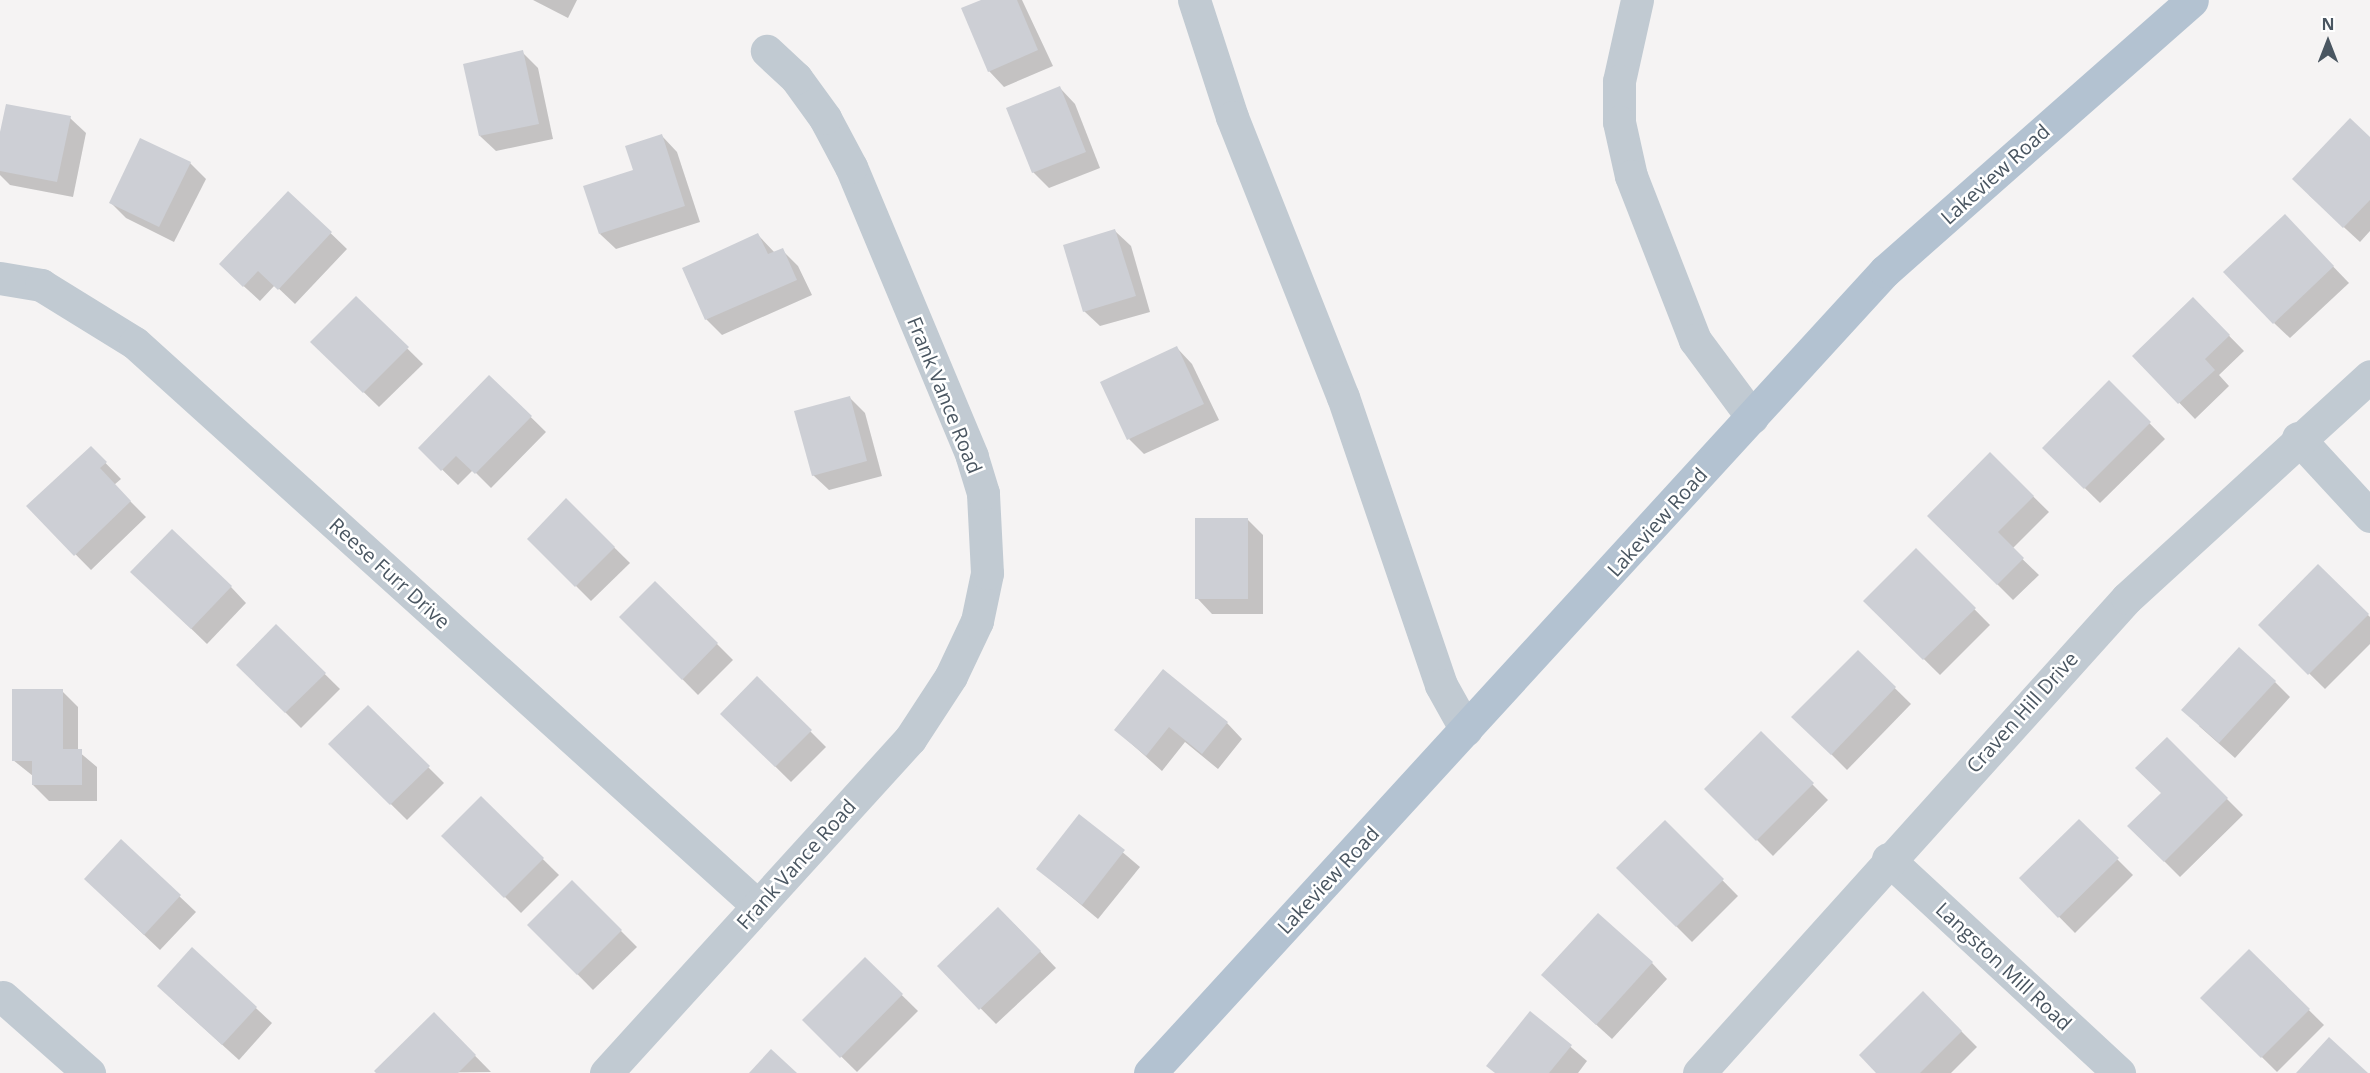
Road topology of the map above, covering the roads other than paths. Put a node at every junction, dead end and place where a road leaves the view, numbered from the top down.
1 (1194, 0) edge
2 (1637, 0) edge
3 (2192, 0) edge
4 (767, 51) dead end
5 (0, 278) edge
6 (2370, 376) edge
7 (1752, 417) junction
8 (2298, 438) junction
9 (2370, 516) edge
10 (1467, 730) junction
11 (1888, 859) junction
12 (757, 905) junction
13 (3, 997) dead end
14 (89, 1073) edge
15 (606, 1073) edge
16 (1150, 1073) edge
17 (1699, 1073) edge
18 (2119, 1073) edge

1 - 10 street
2 - 7 street
3 - 7 main road, Lakeview Road
4 - 12 street, Frank Vance Road
5 - 12 street, Reese Furr Drive
6 - 8 street, Craven Hill Drive
7 - 10 main road, Lakeview Road
8 - 9 street
8 - 11 street, Craven Hill Drive
10 - 16 main road, Lakeview Road
11 - 17 street, Craven Hill Drive
11 - 18 street, Langston Mill Road
12 - 15 street, Frank Vance Road
13 - 14 street

